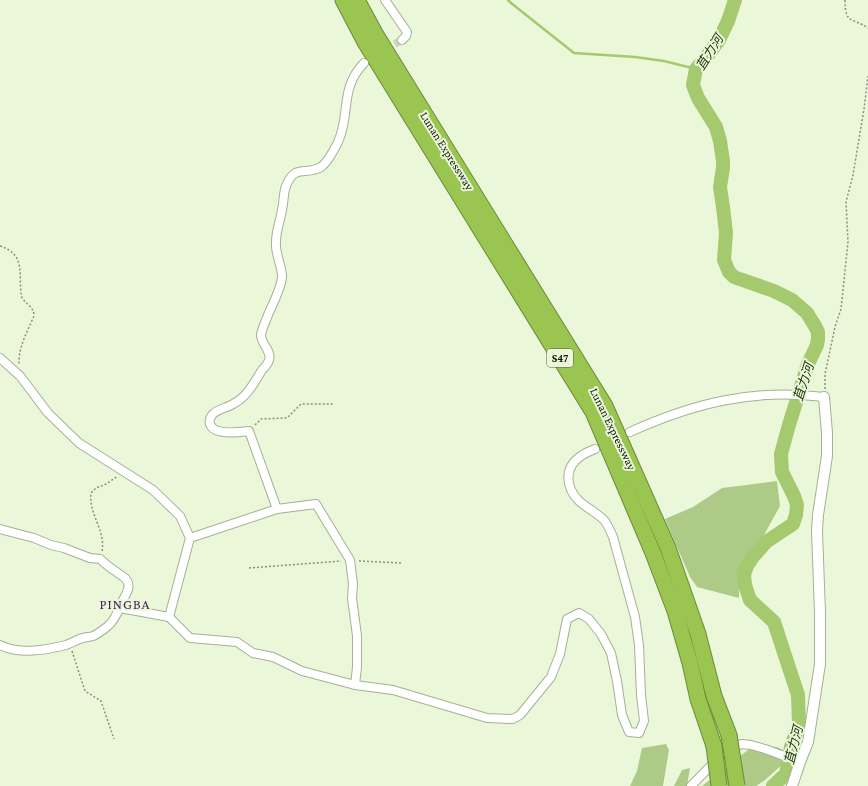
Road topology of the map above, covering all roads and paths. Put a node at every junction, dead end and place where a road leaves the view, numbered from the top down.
1 (343, 0) edge
2 (357, 0) edge
3 (384, 0) edge
4 (845, 0) edge
5 (868, 28) edge
6 (402, 40) dead end
7 (364, 63) tunnel mouth
8 (868, 76) edge
9 (0, 246) edge
10 (0, 358) edge
11 (20, 376) junction
12 (824, 397) junction
13 (334, 404) dead end
14 (249, 431) junction
15 (630, 432) dead end
16 (595, 450) dead end
17 (124, 472) junction
18 (277, 509) junction
19 (0, 529) edge
20 (190, 538) junction
21 (100, 559) junction
22 (350, 560) junction
23 (403, 563) dead end
24 (249, 568) dead end
25 (120, 608) junction
26 (169, 617) junction
27 (70, 644) junction
28 (0, 645) edge
29 (355, 684) junction
30 (114, 739) dead end
31 (795, 761) junction
32 (691, 786) edge
33 (720, 786) edge
34 (737, 786) edge
35 (792, 786) edge

1 - 33 highway, Lunan Expressway / S47, bridge
2 - 34 highway, Lunan Expressway / S47, bridge
3 - 6 street
4 - 5 path
7 - 14 street
8 - 12 path
9 - 11 path
10 - 11 street
11 - 17 street
12 - 15 street
12 - 31 street
13 - 14 path
14 - 18 street
16 - 29 street
17 - 20 street
17 - 21 path
18 - 20 street
18 - 22 street
19 - 21 street
20 - 26 street
21 - 25 street
22 - 23 path
22 - 24 path
22 - 29 street
25 - 26 street
25 - 27 street
26 - 29 street
27 - 28 street
27 - 30 path
31 - 32 street
31 - 35 street

